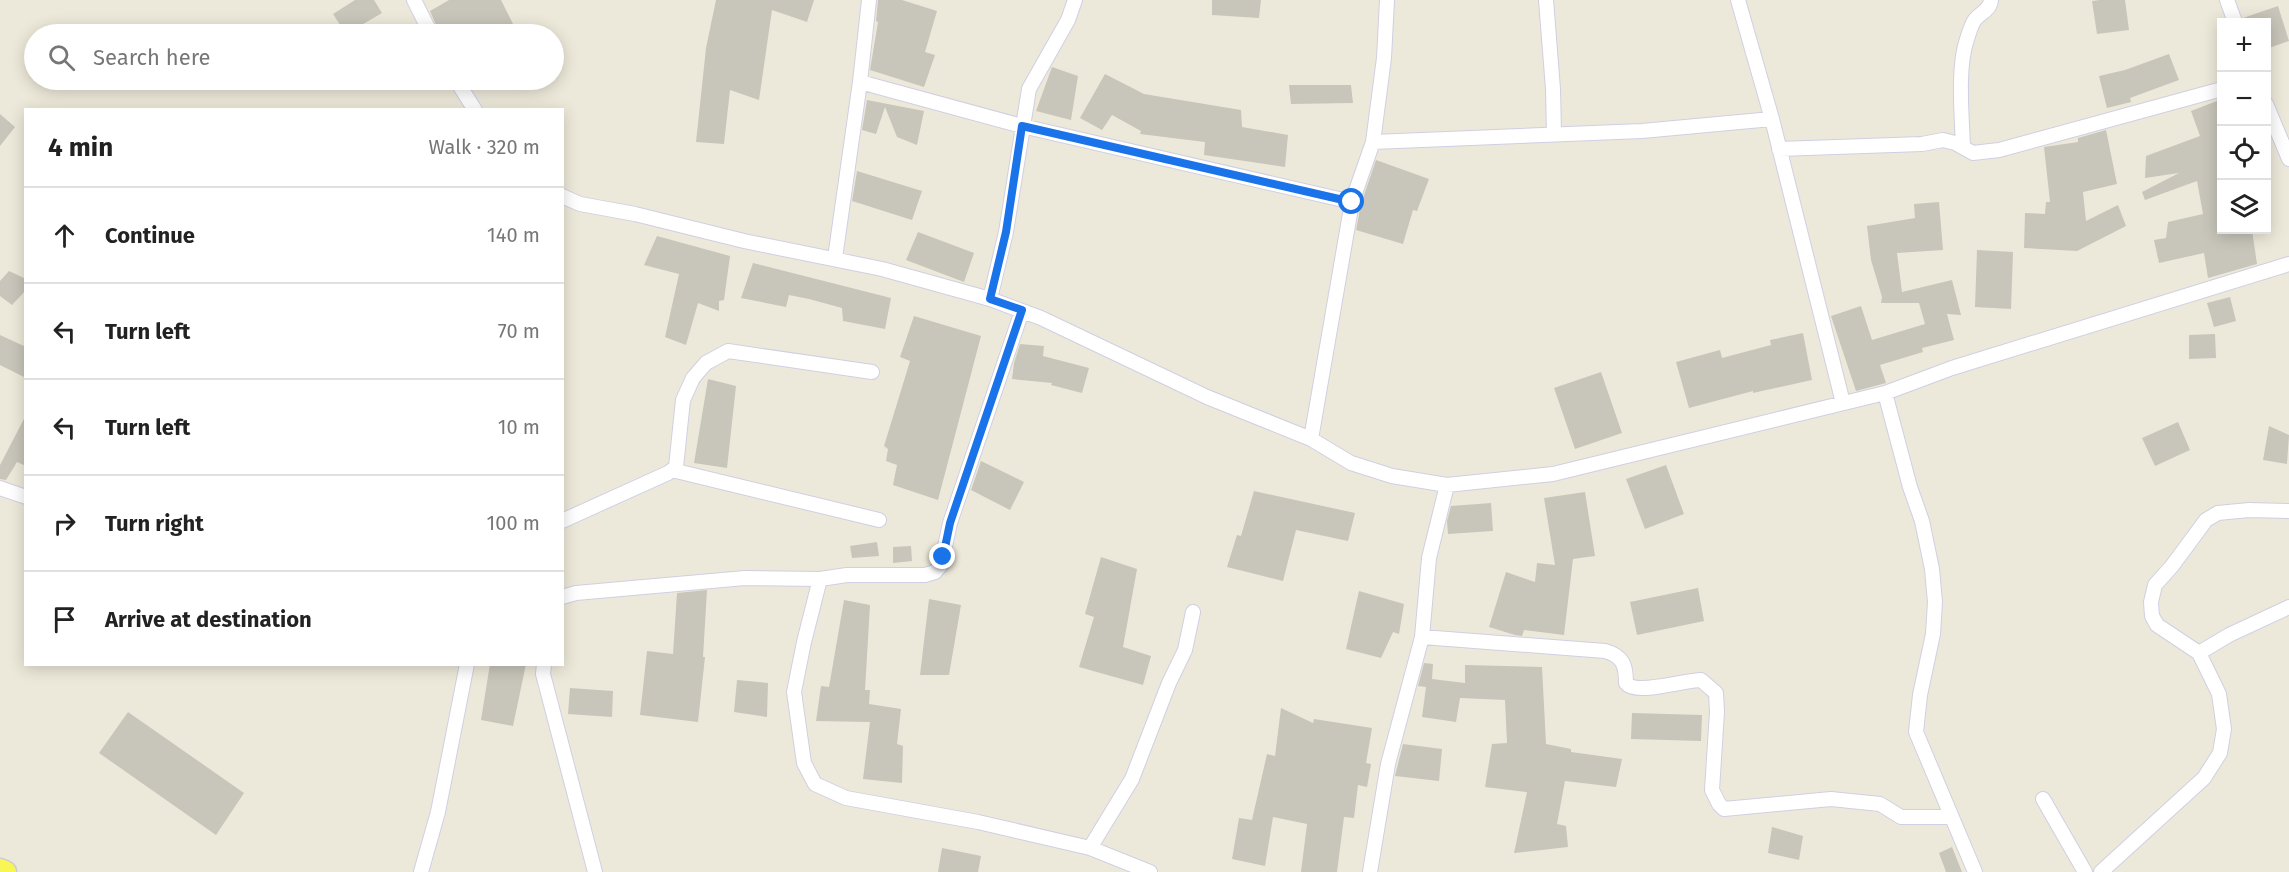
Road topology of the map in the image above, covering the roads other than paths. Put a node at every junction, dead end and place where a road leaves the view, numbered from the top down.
1 (414, 0) edge
2 (869, 0) edge
3 (1075, 0) edge
4 (1387, 0) edge
5 (1546, 0) edge
6 (1737, 0) edge
7 (1991, 0) edge
8 (2227, 0) edge
9 (2234, 18) edge
10 (426, 24) edge
11 (860, 82) junction
12 (462, 90) edge
13 (2217, 90) edge
14 (474, 108) edge
15 (2271, 116) edge
16 (1772, 119) junction
17 (1022, 126) junction
18 (1554, 133) junction
19 (1372, 142) junction
20 (1963, 147) junction
21 (1779, 149) junction
22 (2289, 159) edge
23 (564, 197) edge
24 (1352, 202) junction
25 (834, 258) junction
26 (2289, 264) edge
27 (990, 299) junction
28 (1022, 310) junction
29 (872, 372) dead end
30 (1885, 393) junction
31 (1843, 404) junction
32 (1311, 439) junction
33 (672, 470) junction
34 (1447, 484) junction
35 (0, 488) edge
36 (24, 496) edge
37 (2289, 512) edge
38 (564, 520) edge
39 (879, 520) dead end
40 (820, 579) junction
41 (564, 597) edge
42 (2289, 607) edge
43 (1193, 612) dead end
44 (1422, 637) junction
45 (2199, 653) junction
46 (467, 666) edge
47 (544, 666) edge
48 (2043, 799) dead end
49 (1951, 817) junction
50 (1090, 848) junction
51 (0, 870) edge
52 (5, 872) edge
53 (421, 872) edge
54 (595, 872) edge
55 (1150, 872) edge
56 (1370, 872) edge
57 (1975, 872) edge
58 (2085, 872) edge
59 (2102, 872) edge

1 - 10 street
2 - 11 street
3 - 17 street
4 - 19 street
5 - 18 street
6 - 16 street
7 - 20 street
8 - 9 street
11 - 17 street
11 - 25 street
12 - 14 street
13 - 20 street
15 - 22 street
16 - 18 street
16 - 21 street
17 - 24 street
17 - 27 street
18 - 19 street
19 - 24 street
20 - 21 street
21 - 31 street
23 - 25 street
24 - 32 street
25 - 27 street
26 - 30 street
27 - 28 street
28 - 32 street
28 - 40 street
29 - 33 street
30 - 31 street
30 - 49 street
31 - 34 street
32 - 34 street
33 - 38 street
33 - 39 street
34 - 44 street
35 - 36 street
37 - 45 street
40 - 41 street
40 - 50 street
42 - 45 street
43 - 50 street
44 - 49 street
44 - 56 street
45 - 59 street
46 - 53 street
47 - 54 street
48 - 58 street
49 - 57 street
50 - 55 street
51 - 52 main road

